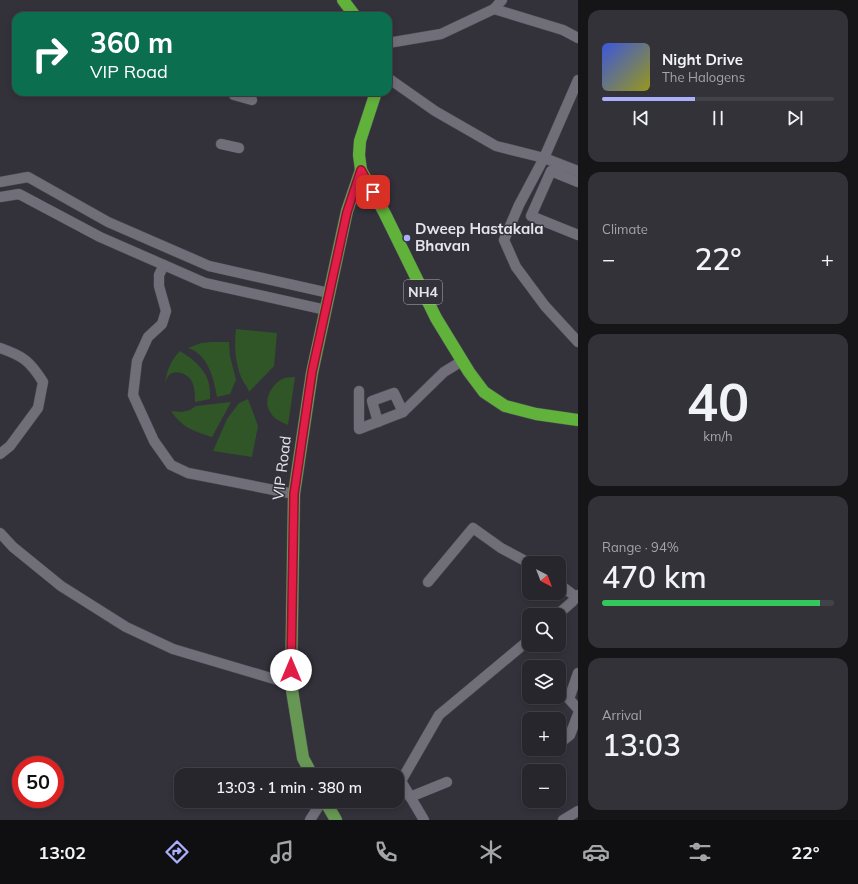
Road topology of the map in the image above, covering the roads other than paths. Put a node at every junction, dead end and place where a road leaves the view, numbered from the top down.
1 (343, 0) edge
2 (502, 0) edge
3 (494, 9) junction
4 (352, 12) edge
5 (578, 38) edge
6 (392, 42) edge
7 (578, 80) edge
8 (392, 81) edge
9 (234, 96) dead end
10 (375, 96) edge
11 (252, 100) dead end
12 (221, 144) dead end
13 (239, 148) dead end
14 (544, 158) junction
15 (361, 170) junction
16 (578, 171) edge
17 (0, 182) edge
18 (578, 182) edge
19 (0, 197) edge
20 (578, 235) edge
21 (164, 265) junction
22 (329, 293) junction
23 (326, 310) junction
24 (578, 342) edge
25 (0, 348) edge
26 (462, 361) junction
27 (359, 391) dead end
28 (403, 412) junction
29 (578, 420) edge
30 (378, 422) junction
31 (0, 454) edge
32 (294, 494) junction
33 (0, 533) edge
34 (522, 559) edge
35 (428, 582) dead end
36 (566, 591) edge
37 (576, 600) edge
38 (566, 608) edge
39 (522, 646) edge
40 (578, 673) edge
41 (291, 684) junction
42 (578, 709) edge
43 (578, 714) edge
44 (566, 738) edge
45 (308, 768) edge
46 (404, 774) edge
47 (447, 782) dead end
48 (404, 789) edge
49 (410, 797) junction
50 (318, 808) edge
51 (328, 808) edge
52 (578, 811) edge
53 (310, 820) edge
54 (336, 820) edge
55 (424, 820) edge
56 (562, 820) edge

1 - 4 highway
2 - 3 street
3 - 5 street
3 - 6 street
7 - 14 street
8 - 14 street
9 - 11 street
10 - 15 highway, VIP Road / NH4
12 - 13 street
14 - 16 street
14 - 24 street
15 - 22 main road, VIP Road
15 - 26 highway, VIP Road / NH4
17 - 22 street
18 - 20 street
19 - 21 street
21 - 23 street
21 - 32 street
22 - 23 main road, VIP Road
23 - 32 main road, VIP Road
25 - 31 street
26 - 28 street
26 - 29 highway, VIP Road / NH4
27 - 30 street
28 - 30 street
28 - 30 street
32 - 41 main road, VIP Road
33 - 41 street
34 - 35 street
36 - 37 street
37 - 38 street
39 - 46 street
40 - 42 street
41 - 45 main road, VIP Road
43 - 44 street
47 - 49 street
48 - 49 street
49 - 55 street
50 - 53 street
51 - 54 main road
52 - 56 street

